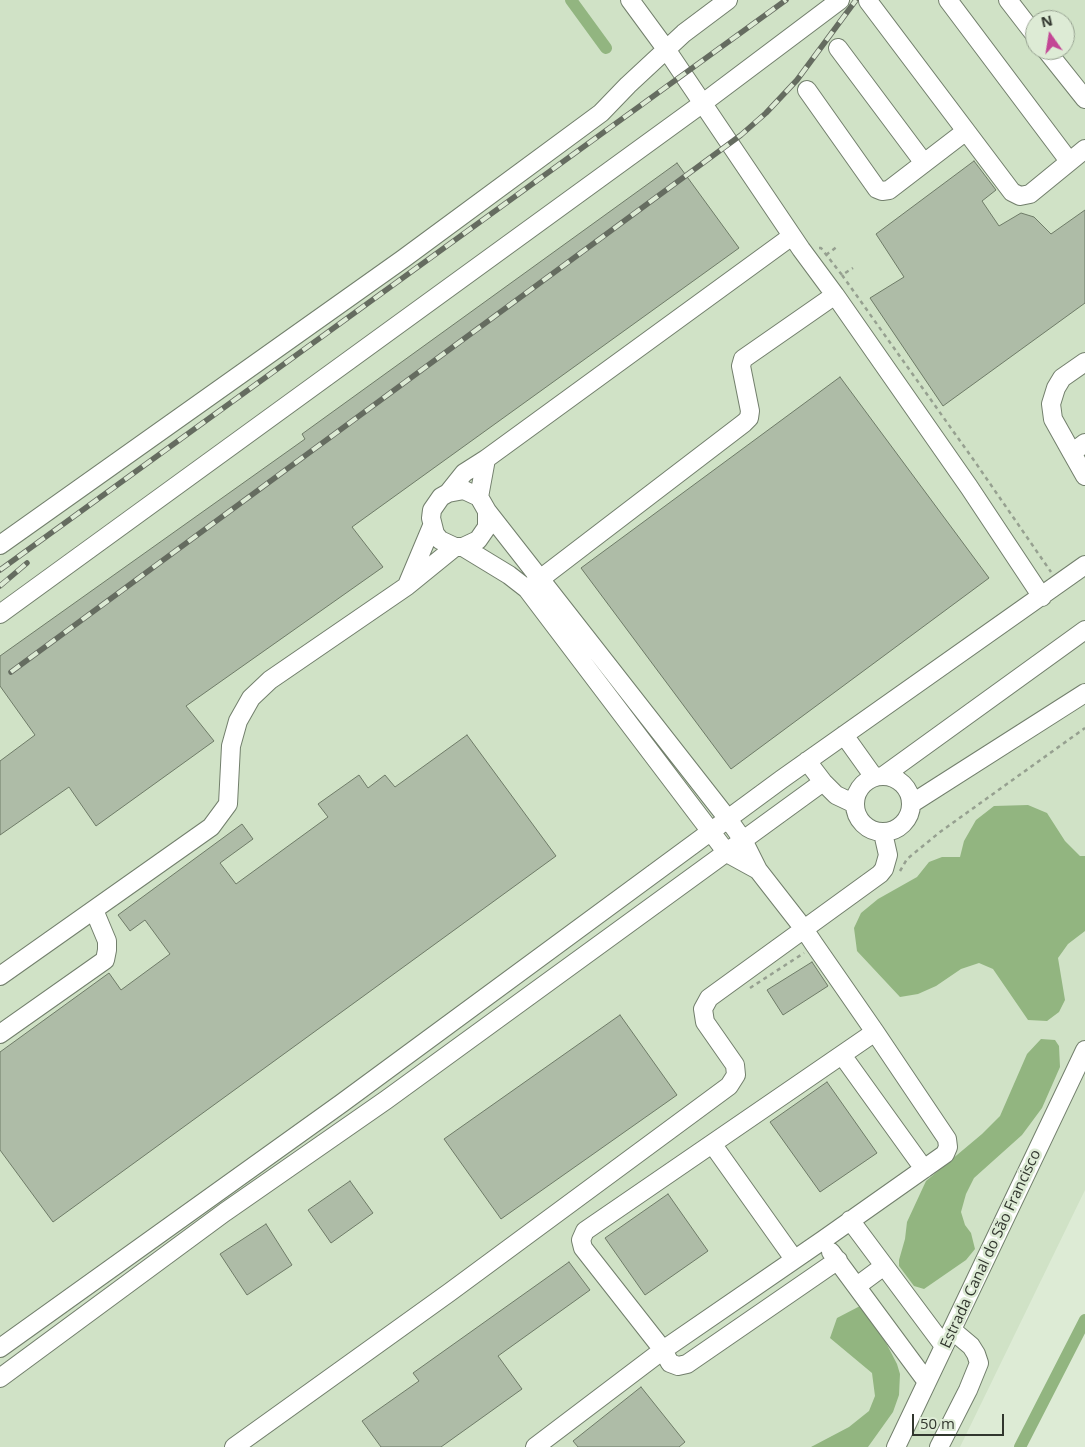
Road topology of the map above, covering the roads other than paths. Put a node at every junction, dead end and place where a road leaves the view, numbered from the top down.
1 (630, 0) edge
2 (728, 0) edge
3 (840, 0) edge
4 (948, 0) edge
5 (1008, 0) edge
6 (868, 1) dead end
7 (1025, 22) edge
8 (838, 48) dead end
9 (666, 49) junction
10 (1054, 60) edge
11 (807, 90) dead end
12 (1085, 99) edge
13 (703, 103) junction
14 (966, 131) junction
15 (1085, 150) edge
16 (1069, 161) junction
17 (924, 163) junction
18 (792, 236) junction
19 (835, 295) junction
20 (1085, 362) edge
21 (1078, 448) edge
22 (486, 459) junction
23 (1085, 476) edge
24 (448, 492) junction
25 (483, 504) junction
26 (432, 526) junction
27 (0, 545) edge
28 (459, 547) junction
29 (1085, 565) edge
30 (534, 584) junction
31 (407, 586) junction
32 (1042, 597) junction
33 (0, 614) edge
34 (1085, 630) edge
35 (1085, 693) edge
36 (633, 698) junction
37 (617, 709) junction
38 (844, 735) junction
39 (807, 761) junction
40 (878, 777) junction
41 (823, 782) junction
42 (854, 804) junction
43 (911, 804) junction
44 (728, 819) junction
45 (710, 832) junction
46 (883, 832) junction
47 (743, 840) junction
48 (727, 853) junction
49 (758, 870) junction
50 (94, 910) junction
51 (804, 929) junction
52 (550, 949) junction
53 (565, 970) junction
54 (0, 976) edge
55 (875, 1032) junction
56 (0, 1034) edge
57 (1085, 1050) edge
58 (842, 1055) junction
59 (377, 1077) junction
60 (392, 1096) junction
61 (713, 1144) junction
62 (924, 1169) junction
63 (211, 1195) junction
64 (225, 1212) junction
65 (850, 1220) junction
66 (823, 1240) junction
67 (794, 1259) junction
68 (838, 1260) junction
69 (884, 1266) junction
70 (857, 1286) junction
71 (45, 1315) junction
72 (952, 1330) junction
73 (60, 1334) junction
74 (944, 1346) junction
75 (0, 1348) edge
76 (662, 1350) junction
77 (0, 1378) edge
78 (927, 1382) junction
79 (234, 1447) edge
80 (535, 1447) edge
81 (896, 1447) edge
82 (940, 1447) edge

1 - 9 street
2 - 9 street
3 - 13 street
4 - 16 street
5 - 7 street
6 - 14 street
8 - 17 street
9 - 13 street
9 - 27 street
10 - 12 street
11 - 17 street
13 - 18 street
13 - 33 street
14 - 16 street
14 - 17 street
15 - 16 street
18 - 19 street
18 - 22 street
19 - 30 street
19 - 32 street
20 - 21 street
21 - 23 street
22 - 24 street
22 - 25 street
24 - 25 street
24 - 26 street
25 - 28 street
25 - 30 street
26 - 28 street
26 - 31 street
28 - 30 street
28 - 31 street
29 - 32 street
30 - 36 street
30 - 37 street
31 - 50 street
32 - 38 street
34 - 40 street
35 - 43 street
36 - 37 street
36 - 44 street
37 - 45 street
38 - 39 street
38 - 40 street
39 - 41 street
39 - 44 street
40 - 42 street
40 - 43 street
41 - 42 street
41 - 47 street
42 - 46 street
43 - 46 street
44 - 45 street
44 - 47 street
45 - 48 street
45 - 52 street
46 - 51 street
47 - 48 street
47 - 49 street
48 - 49 street
48 - 53 street
49 - 51 street
50 - 54 street
50 - 56 street
51 - 55 street
51 - 79 street
52 - 53 street
52 - 59 street
53 - 60 street
55 - 58 street
55 - 62 street
57 - 72 street, Estrada Canal do São Francisco
58 - 61 street
58 - 62 street
59 - 60 street
59 - 63 street
60 - 64 street
61 - 67 street
61 - 76 street
62 - 65 street
63 - 64 street
63 - 71 street
64 - 73 street
65 - 66 street
65 - 69 street
66 - 67 street
66 - 68 street
67 - 76 street
68 - 70 street
68 - 76 street
69 - 70 street
69 - 74 street
70 - 78 street
71 - 73 street
71 - 75 street
72 - 74 street, Estrada Canal do São Francisco
72 - 82 street
73 - 77 street
74 - 78 street, Estrada Canal do São Francisco
76 - 80 street
78 - 81 street, Estrada Canal do São Francisco

